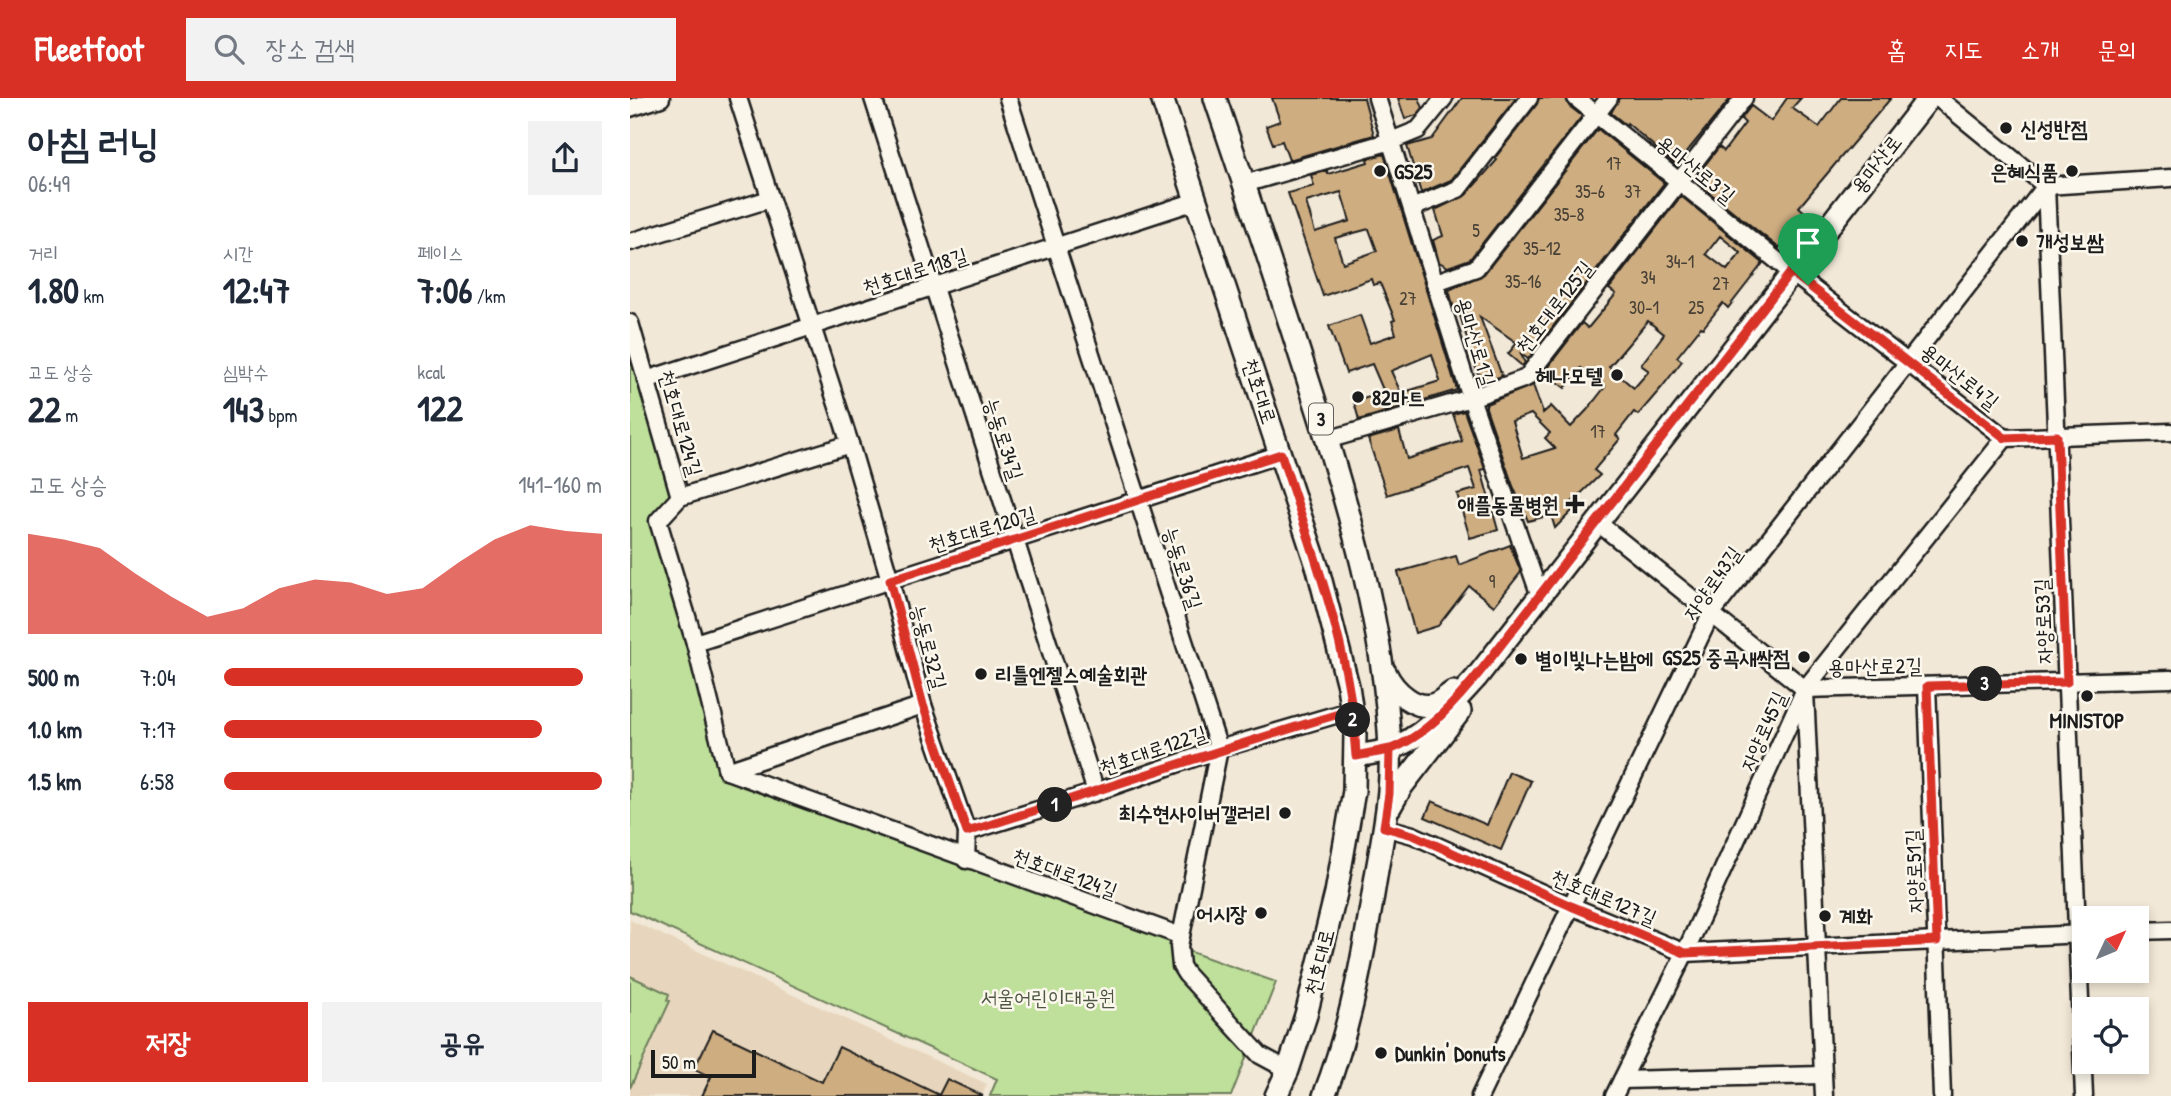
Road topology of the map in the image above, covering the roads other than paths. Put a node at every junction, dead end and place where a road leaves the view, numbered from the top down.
1 (661, 98) edge
2 (738, 98) edge
3 (873, 98) edge
4 (1008, 98) edge
5 (1162, 98) edge
6 (1215, 98) edge
7 (1377, 98) edge
8 (1444, 98) edge
9 (1529, 98) edge
10 (1576, 98) edge
11 (1609, 98) edge
12 (1744, 98) edge
13 (1929, 98) edge
14 (1938, 98) edge
15 (630, 108) edge
16 (1596, 114) junction
17 (1391, 141) junction
18 (2171, 178) edge
19 (1678, 181) junction
20 (1244, 184) junction
21 (2046, 186) junction
22 (770, 199) junction
23 (1196, 201) junction
24 (1412, 208) junction
25 (630, 242) edge
26 (1057, 248) junction
27 (1791, 272) junction
28 (1436, 282) junction
29 (933, 287) junction
30 (630, 323) edge
31 (811, 327) junction
32 (1908, 363) junction
33 (646, 380) junction
34 (1471, 398) junction
35 (2171, 432) edge
36 (2057, 436) junction
37 (2005, 438) junction
38 (1328, 440) junction
39 (850, 444) junction
40 (1281, 454) junction
41 (680, 497) junction
42 (1139, 502) junction
43 (1597, 522) junction
44 (1015, 541) junction
45 (890, 580) junction
46 (1540, 596) junction
47 (1710, 614) junction
48 (695, 643) junction
49 (1382, 666) junction
50 (1476, 678) junction
51 (2171, 679) edge
52 (2067, 682) junction
53 (1927, 686) junction
54 (1805, 689) junction
55 (923, 705) junction
56 (1352, 710) junction
57 (1219, 749) junction
58 (1390, 749) junction
59 (1356, 756) junction
60 (727, 771) junction
61 (1096, 793) junction
62 (1385, 821) junction
63 (967, 832) junction
64 (966, 860) junction
65 (1571, 906) junction
66 (2079, 906) edge
67 (2171, 930) edge
68 (2149, 931) edge
69 (2072, 934) edge
70 (1181, 936) junction
71 (1937, 941) junction
72 (1818, 947) junction
73 (1685, 953) junction
74 (2082, 984) edge
75 (1288, 1070) junction
76 (1823, 1076) junction
77 (1622, 1080) junction
78 (1329, 1094) edge
79 (1276, 1096) edge
80 (1480, 1096) edge
81 (1614, 1096) edge
82 (1824, 1096) edge
83 (1942, 1096) edge
84 (2084, 1096) edge

1 - 15 street
2 - 22 street, 능동로32길
3 - 29 street, 능동로34길
4 - 26 street, 능동로36길
5 - 23 main road, 천호대로
6 - 20 main road, 천호대로 / 3
7 - 17 street, 용마산로1길
8 - 17 street
9 - 24 street
10 - 16 street, 용마산로3길
11 - 16 street
12 - 19 street, 천호대로125길
13 - 27 main road, 용마산로
14 - 21 street
16 - 19 street, 용마산로3길
16 - 28 street
17 - 20 street
17 - 24 street, 용마산로1길
18 - 21 street
19 - 27 street, 용마산로3길
19 - 34 street, 천호대로125길
20 - 38 main road, 천호대로 / 3
21 - 32 street, 자양로43길
21 - 36 street, 자양로53길
22 - 25 street
22 - 31 street, 능동로32길
23 - 26 street, 천호대로118길
23 - 40 main road, 천호대로
24 - 28 street, 용마산로1길
26 - 29 street, 천호대로118길
26 - 42 street, 능동로36길
27 - 32 street, 용마산로4길
27 - 43 main road, 용마산로
28 - 34 street, 용마산로1길
29 - 31 street, 천호대로118길
29 - 44 street, 능동로34길
30 - 33 street, 천호대로124길
31 - 33 street, 천호대로118길
31 - 39 street, 능동로32길
32 - 37 street, 용마산로4길
32 - 47 street, 자양로43길
33 - 41 street, 천호대로124길
34 - 38 street, 천호대로125길
34 - 46 street, 용마산로1길
35 - 36 street, 용마산로4길
36 - 37 street, 용마산로4길
36 - 52 street, 자양로53길
37 - 54 street, 자양로45길
38 - 49 main road, 천호대로 / 3
39 - 41 street
39 - 45 street, 능동로32길
40 - 42 street, 천호대로120길
40 - 56 main road, 천호대로
41 - 48 street, 천호대로124길
42 - 44 street, 천호대로120길
42 - 57 street, 능동로36길
43 - 46 main road, 용마산로
43 - 47 street, 용마산로2길
44 - 45 street, 천호대로120길
44 - 61 street, 능동로34길
45 - 48 street, 천호대로120길
45 - 55 street, 능동로32길
46 - 50 main road, 용마산로
47 - 54 street, 용마산로2길
47 - 65 street, 자양로43길
48 - 60 street, 천호대로124길
49 - 50 main road
49 - 58 main road, 천호대로 / 3
50 - 58 main road, 용마산로
50 - 62 main road
51 - 52 street, 용마산로2길
52 - 53 street, 용마산로2길
52 - 66 street, 자양로53길
53 - 54 street, 용마산로2길
53 - 71 street, 자양로51길
54 - 72 street
54 - 73 street, 자양로45길
55 - 60 street
55 - 63 street, 능동로32길
56 - 57 street, 천호대로122길
56 - 59 main road, 천호대로
57 - 61 street, 천호대로122길
57 - 70 street, 능동로36길
58 - 59 main road, 용마산로
58 - 62 main road, 천호대로 / 3
59 - 75 main road, 천호대로
60 - 64 street, 천호대로124길
61 - 63 street, 천호대로122길
62 - 65 street, 천호대로127길
62 - 78 main road, 천호대로 / 3
63 - 64 street, 능동로32길
64 - 70 street, 천호대로124길
65 - 73 street, 천호대로127길
65 - 80 street, 자양로43길
67 - 68 street
69 - 71 street, 천호대로127길
70 - 75 street
71 - 72 street, 천호대로127길
71 - 83 street, 자양로51길
72 - 73 street, 천호대로127길
72 - 76 street
73 - 77 street, 자양로45길
74 - 84 street, 자양로53길
75 - 79 main road, 천호대로
76 - 77 street
76 - 82 street
77 - 81 street, 자양로45길

